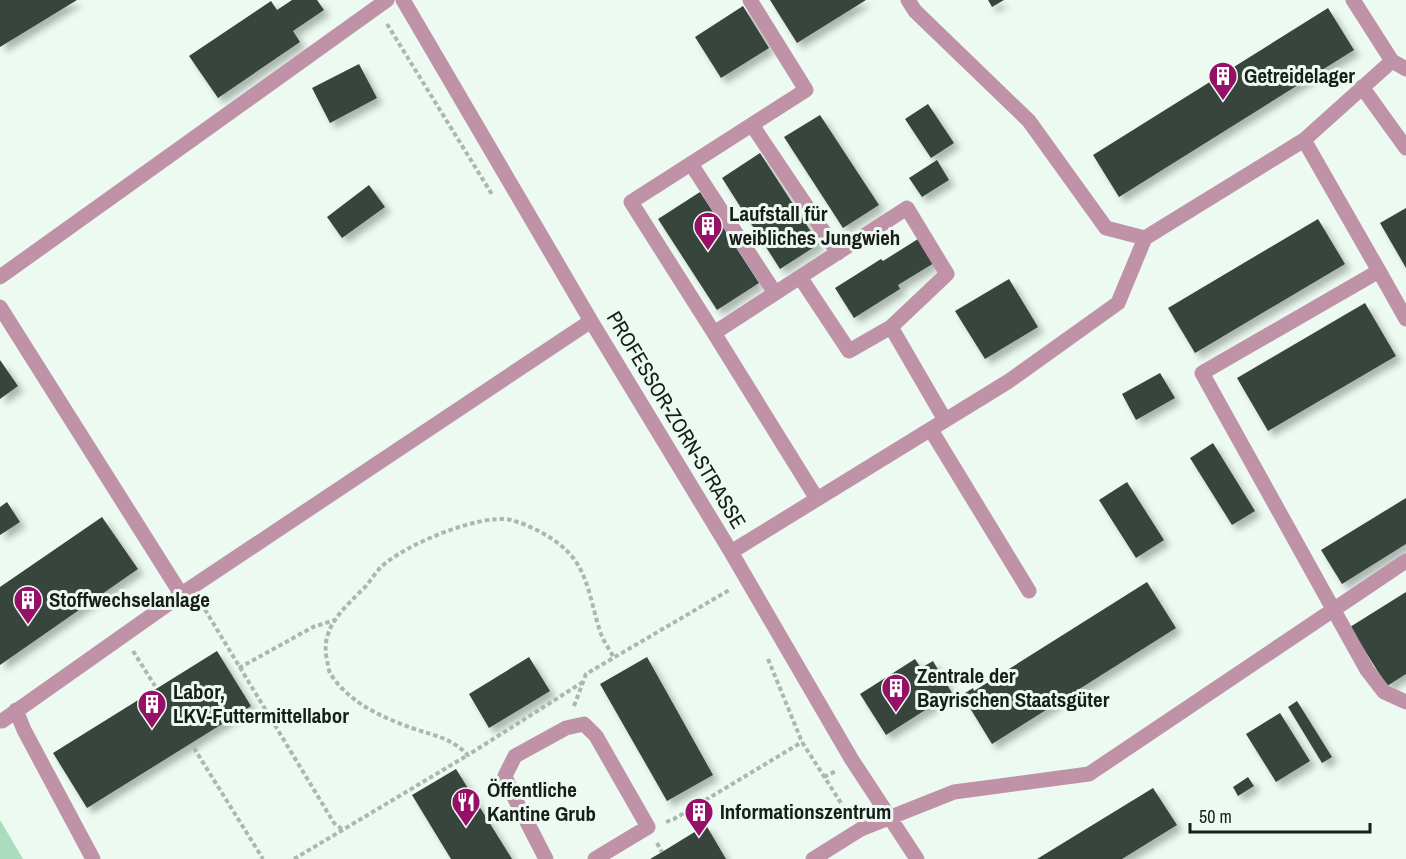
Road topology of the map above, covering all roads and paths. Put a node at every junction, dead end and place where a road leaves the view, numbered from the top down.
1 (403, 0) edge
2 (750, 0) edge
3 (908, 0) edge
4 (1353, 0) edge
5 (382, 3) edge
6 (1392, 61) junction
7 (1406, 69) edge
8 (1362, 87) junction
9 (752, 125) junction
10 (1304, 140) junction
11 (1406, 148) edge
12 (691, 164) junction
13 (497, 204) dead end
14 (1144, 238) junction
15 (837, 252) junction
16 (1379, 271) junction
17 (0, 277) edge
18 (800, 277) junction
19 (775, 293) junction
20 (0, 307) edge
21 (1406, 319) edge
22 (591, 321) junction
23 (891, 327) junction
24 (714, 333) junction
25 (945, 420) junction
26 (931, 430) junction
27 (817, 499) junction
28 (731, 552) junction
29 (1406, 561) edge
30 (748, 580) junction
31 (724, 581) dead end
32 (186, 590) junction
33 (729, 590) junction
34 (1029, 591) dead end
35 (735, 600) dead end
36 (1334, 610) junction
37 (335, 620) junction
38 (123, 635) junction
39 (765, 650) dead end
40 (614, 658) junction
41 (239, 668) junction
42 (583, 682) junction
43 (155, 686) dead end
44 (1406, 702) edge
45 (16, 710) junction
46 (2, 721) dead end
47 (566, 728) junction
48 (802, 742) junction
49 (194, 748) dead end
50 (468, 755) junction
51 (824, 777) dead end
52 (890, 817) junction
53 (648, 827) junction
54 (343, 830) junction
55 (93, 859) edge
56 (263, 859) edge
57 (294, 859) edge
58 (546, 859) edge
59 (595, 859) edge
60 (813, 859) edge
61 (917, 859) edge

1 - 22 street, PROFESSOR-ZORN-STRASSE
2 - 9 street
3 - 14 street
4 - 6 street
5 - 13 path
5 - 17 street
6 - 7 street
6 - 8 street
8 - 10 street
8 - 11 street
9 - 12 street
9 - 15 street
10 - 14 street
10 - 16 street
12 - 19 street
12 - 24 street
14 - 25 street
15 - 18 street
15 - 23 street
16 - 21 street
16 - 36 street
18 - 19 street
18 - 23 street
19 - 24 street
20 - 32 street
22 - 28 street, PROFESSOR-ZORN-STRASSE
22 - 32 street
23 - 25 street
24 - 27 street
25 - 26 street
26 - 27 street
26 - 34 street
27 - 28 street
28 - 30 street, PROFESSOR-ZORN-STRASSE
29 - 36 street
30 - 33 path
30 - 52 street, PROFESSOR-ZORN-STRASSE
31 - 33 path
32 - 38 street
32 - 41 path
33 - 35 path
33 - 40 path
36 - 44 street
36 - 52 street
37 - 40 path
37 - 41 path
37 - 50 path
38 - 43 path
38 - 45 street
39 - 48 path
40 - 42 path
41 - 54 path
42 - 47 path
42 - 50 path
45 - 46 street
45 - 55 street
47 - 53 street
47 - 58 street
48 - 51 path
48 - 53 path
49 - 56 path
50 - 54 path
52 - 60 street
52 - 61 street, PROFESSOR-ZORN-STRASSE
53 - 59 street
54 - 57 path

